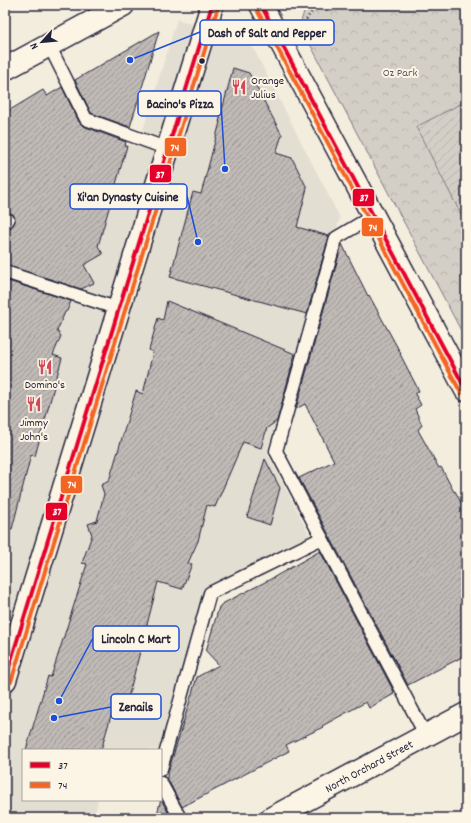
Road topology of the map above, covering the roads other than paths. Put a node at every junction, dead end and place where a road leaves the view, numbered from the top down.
1 (123, 5) edge
2 (212, 5) edge
3 (261, 5) edge
4 (49, 45) junction
5 (5, 69) edge
6 (168, 149) junction
7 (373, 216) junction
8 (5, 272) edge
9 (119, 309) junction
10 (466, 390) edge
11 (322, 538) junction
12 (5, 680) edge
13 (466, 714) edge
14 (426, 736) junction
15 (162, 765) edge
16 (162, 785) edge
17 (180, 818) edge
18 (272, 818) edge

1 - 4 street
2 - 6 street
3 - 7 street
4 - 5 street
4 - 6 lane
6 - 9 street
7 - 10 street
7 - 11 lane
8 - 9 lane
9 - 12 street
11 - 14 lane
11 - 15 lane
13 - 14 street, North Orchard Street
14 - 18 street, North Orchard Street
16 - 17 lane

